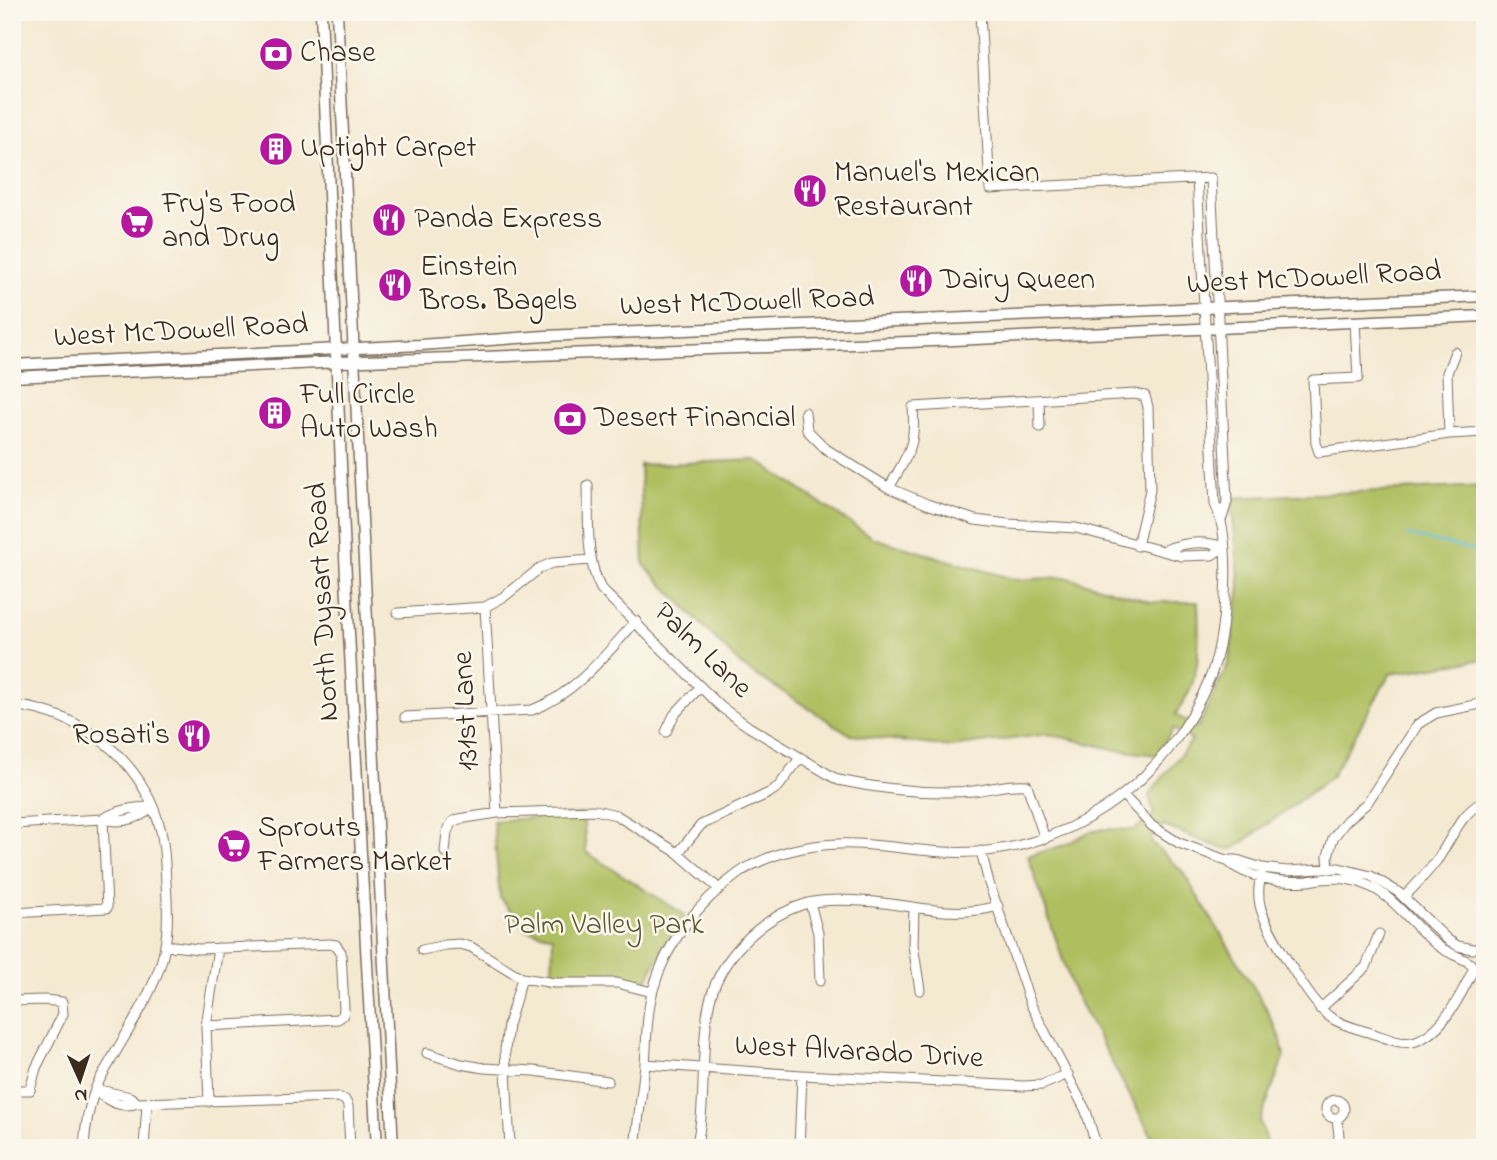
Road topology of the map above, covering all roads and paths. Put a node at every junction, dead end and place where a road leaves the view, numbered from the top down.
1 (321, 12) edge
2 (337, 12) edge
3 (980, 12) edge
4 (1197, 179) junction
5 (1485, 296) edge
6 (1218, 308) junction
7 (1203, 309) junction
8 (1485, 316) edge
9 (1355, 322) junction
10 (779, 326) junction
11 (1206, 328) junction
12 (1219, 328) junction
13 (780, 346) junction
14 (352, 347) junction
15 (335, 349) junction
16 (1455, 352) dead end
17 (188, 357) junction
18 (353, 361) junction
19 (336, 362) junction
20 (40, 364) junction
21 (12, 365) edge
22 (189, 369) junction
23 (40, 376) junction
24 (12, 377) edge
25 (1039, 401) junction
26 (805, 412) dead end
27 (1040, 427) dead end
28 (1485, 432) edge
29 (1449, 434) junction
30 (588, 485) dead end
31 (889, 488) junction
32 (1222, 518) junction
33 (1137, 546) junction
34 (1224, 547) junction
35 (591, 560) junction
36 (485, 607) junction
37 (398, 613) dead end
38 (636, 621) junction
39 (700, 687) junction
40 (1485, 703) edge
41 (12, 705) edge
42 (491, 714) junction
43 (405, 717) dead end
44 (666, 732) dead end
45 (800, 758) junction
46 (1123, 795) junction
47 (1485, 801) edge
48 (153, 807) junction
49 (497, 813) junction
50 (103, 819) junction
51 (12, 824) edge
52 (1045, 839) junction
53 (981, 851) junction
54 (445, 852) dead end
55 (678, 853) junction
56 (1329, 869) junction
57 (1261, 872) junction
58 (719, 889) junction
59 (1404, 897) junction
60 (810, 903) junction
61 (998, 906) junction
62 (914, 907) junction
63 (12, 913) edge
64 (1379, 934) dead end
65 (165, 945) junction
66 (1483, 947) edge
67 (218, 948) junction
68 (1473, 949) junction
69 (422, 950) dead end
70 (1472, 965) junction
71 (1485, 968) edge
72 (522, 978) junction
73 (820, 981) dead end
74 (920, 990) dead end
75 (652, 992) junction
76 (12, 1001) edge
77 (1320, 1009) junction
78 (206, 1026) junction
79 (427, 1053) dead end
80 (645, 1064) junction
81 (507, 1069) junction
82 (704, 1069) junction
83 (1068, 1074) junction
84 (802, 1075) junction
85 (608, 1081) dead end
86 (95, 1089) junction
87 (12, 1090) edge
88 (209, 1102) junction
89 (142, 1104) junction
90 (1337, 1118) dead end
91 (1485, 1140) edge
92 (84, 1148) edge
93 (144, 1148) edge
94 (350, 1148) edge
95 (377, 1148) edge
96 (393, 1148) edge
97 (510, 1148) edge
98 (635, 1148) edge
99 (696, 1148) edge
100 (799, 1148) edge
101 (1097, 1148) edge
102 (1337, 1148) edge
103 (1473, 1148) edge

1 - 15 main road, North Dysart Road
2 - 14 main road, North Dysart Road
3 - 4 street
4 - 6 street
4 - 7 street
5 - 6 main road, West McDowell Road
6 - 7 main road, West McDowell Road
6 - 12 street
7 - 10 main road, West McDowell Road
7 - 11 street
8 - 9 main road, West McDowell Road
9 - 12 main road, West McDowell Road
9 - 29 street
10 - 13 main road
10 - 14 main road, West McDowell Road
11 - 12 main road, West McDowell Road
11 - 13 main road, West McDowell Road
11 - 32 street
12 - 32 street
13 - 18 main road, West McDowell Road
14 - 15 main road, West McDowell Road
14 - 18 main road, North Dysart Road
15 - 17 main road, West McDowell Road
15 - 19 main road, North Dysart Road
16 - 29 street
17 - 20 main road, West McDowell Road
17 - 22 main road
18 - 19 main road, West McDowell Road
18 - 96 main road, North Dysart Road
19 - 22 main road, West McDowell Road
19 - 95 main road, North Dysart Road
20 - 21 main road, West McDowell Road
20 - 23 main road
22 - 23 main road, West McDowell Road
23 - 24 main road, West McDowell Road
25 - 27 street
25 - 31 street
25 - 33 street
26 - 31 street
28 - 29 street
30 - 35 street, Palm Lane
31 - 33 street
32 - 34 street
33 - 34 street
34 - 46 street
35 - 36 street
35 - 38 street, Palm Lane
36 - 37 street
36 - 42 street, 131st Lane
38 - 39 street, Palm Lane
38 - 42 street
39 - 44 street
39 - 45 street, Palm Lane
40 - 56 street
41 - 48 street
42 - 43 street
42 - 49 street, 131st Lane
45 - 52 street, Palm Lane
45 - 55 street
46 - 52 street
46 - 57 street
47 - 59 street
48 - 50 street
48 - 65 street
49 - 54 street
49 - 55 street
50 - 51 street
50 - 63 street
52 - 53 street
53 - 58 street
53 - 61 street
55 - 58 street
56 - 57 street
56 - 59 street
57 - 70 street
57 - 77 street
58 - 75 street
59 - 68 street
60 - 62 street
60 - 73 street
60 - 82 street
61 - 62 street
61 - 83 street
62 - 74 street
64 - 77 street
65 - 67 street
65 - 86 street
66 - 68 street
67 - 78 street
67 - 78 street
68 - 70 street
69 - 72 street
70 - 71 street
70 - 77 street
72 - 75 street
72 - 81 street
75 - 80 street
76 - 87 street
78 - 88 street
79 - 81 street
80 - 82 street, West Alvarado Drive
80 - 98 street
81 - 85 street
81 - 97 street
82 - 84 street, West Alvarado Drive
82 - 99 street
83 - 84 street, West Alvarado Drive
83 - 101 street
84 - 100 street
86 - 89 street
86 - 92 street
88 - 89 street
88 - 94 street
89 - 93 street
90 - 102 street
91 - 103 street

